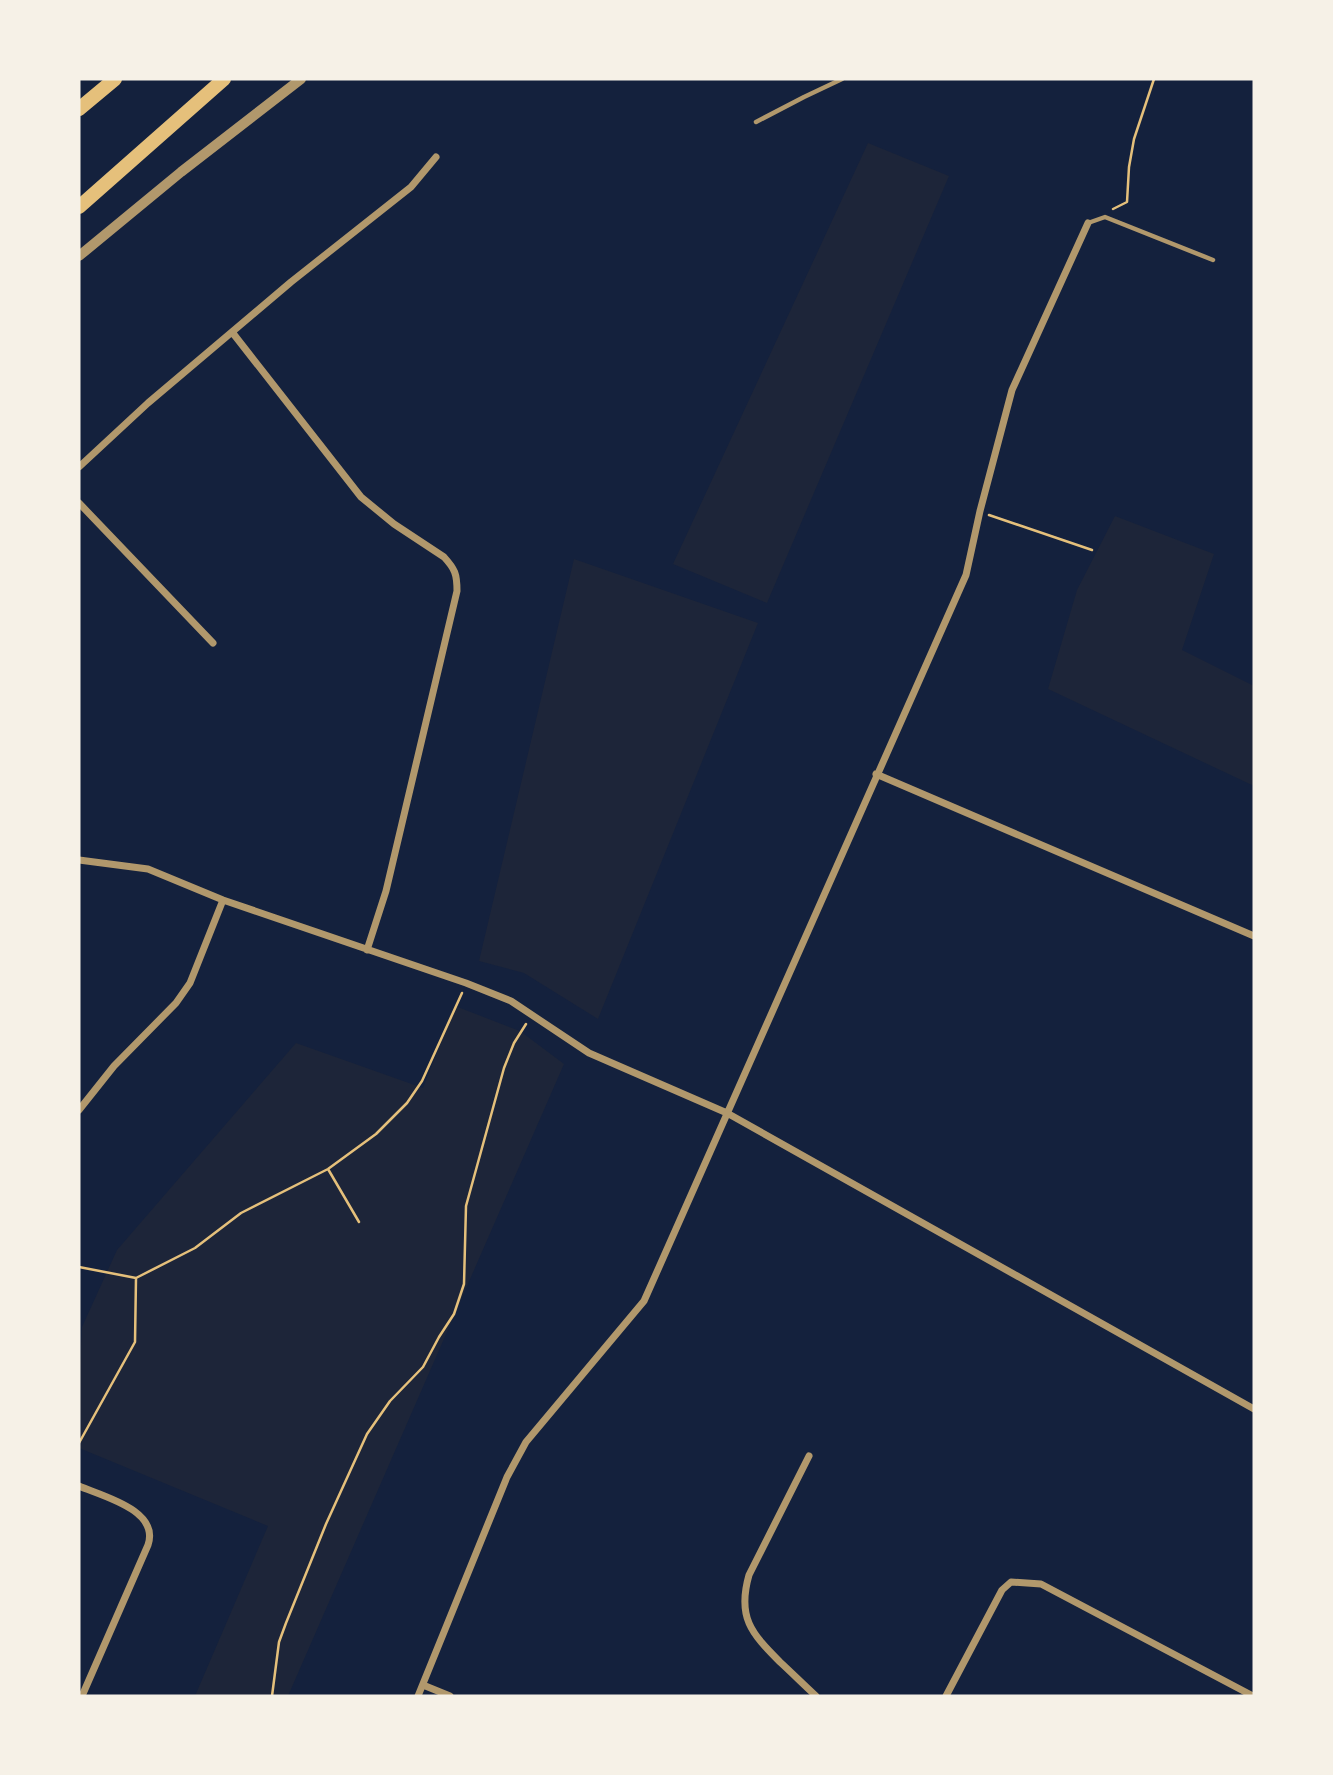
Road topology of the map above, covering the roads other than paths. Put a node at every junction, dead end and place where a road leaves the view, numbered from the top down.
1 (115, 79) edge
2 (224, 79) edge
3 (301, 79) edge
4 (842, 79) edge
5 (79, 109) edge
6 (756, 122) dead end
7 (436, 158) dead end
8 (79, 207) edge
9 (1088, 223) joint
10 (79, 256) edge
11 (1213, 260) dead end
12 (232, 332) junction
13 (79, 467) edge
14 (79, 503) edge
15 (214, 643) dead end
16 (876, 774) junction
17 (79, 860) edge
18 (223, 900) junction
19 (1254, 936) edge
20 (367, 950) junction
21 (79, 1110) edge
22 (727, 1113) junction
23 (1254, 1409) edge
24 (809, 1456) dead end
25 (79, 1486) edge
26 (423, 1685) junction
27 (82, 1696) edge
28 (418, 1696) edge
29 (450, 1696) edge
30 (816, 1696) edge
31 (946, 1696) edge
32 (1253, 1696) edge

1 - 5 highway
2 - 8 highway
3 - 10 street
4 - 6 lane
7 - 12 street
9 - 11 lane
9 - 16 street
12 - 13 street
12 - 20 street
14 - 15 street
16 - 19 street
16 - 22 street
17 - 18 street
18 - 20 street
18 - 21 street
20 - 22 street
22 - 23 street
22 - 26 street
24 - 30 street
25 - 27 street
26 - 28 street
26 - 29 street
31 - 32 street

